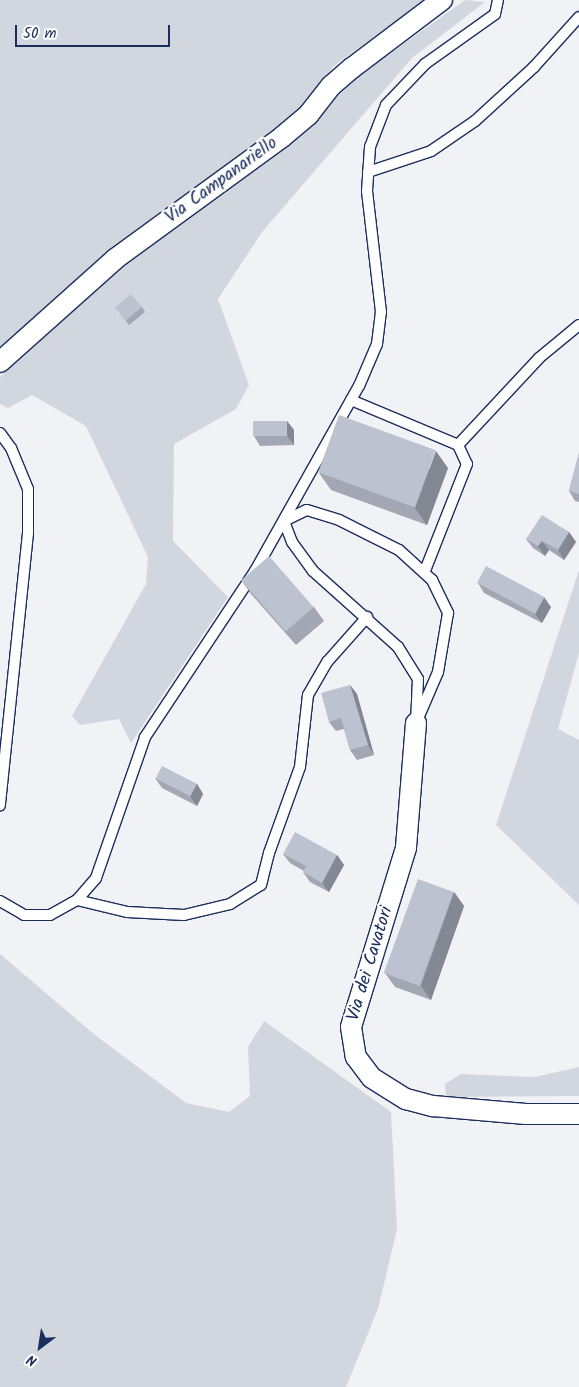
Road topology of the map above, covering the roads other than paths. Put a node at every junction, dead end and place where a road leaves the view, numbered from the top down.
1 (442, 0) edge
2 (498, 0) edge
3 (579, 18) edge
4 (368, 172) junction
5 (579, 325) edge
6 (0, 362) edge
7 (351, 400) junction
8 (0, 433) edge
9 (458, 445) junction
10 (284, 520) junction
11 (424, 573) junction
12 (366, 617) junction
13 (416, 723) junction
14 (0, 806) edge
15 (77, 900) junction
16 (0, 901) edge
17 (579, 1114) edge

1 - 6 street, Via Campanariello
2 - 4 lane
3 - 4 lane
4 - 7 lane
5 - 9 lane
7 - 9 lane
7 - 10 lane
8 - 14 lane
9 - 11 lane
10 - 11 lane
10 - 12 lane
10 - 15 lane
11 - 13 lane
12 - 13 lane
12 - 15 lane
13 - 17 street, Via dei Cavatori
15 - 16 lane

